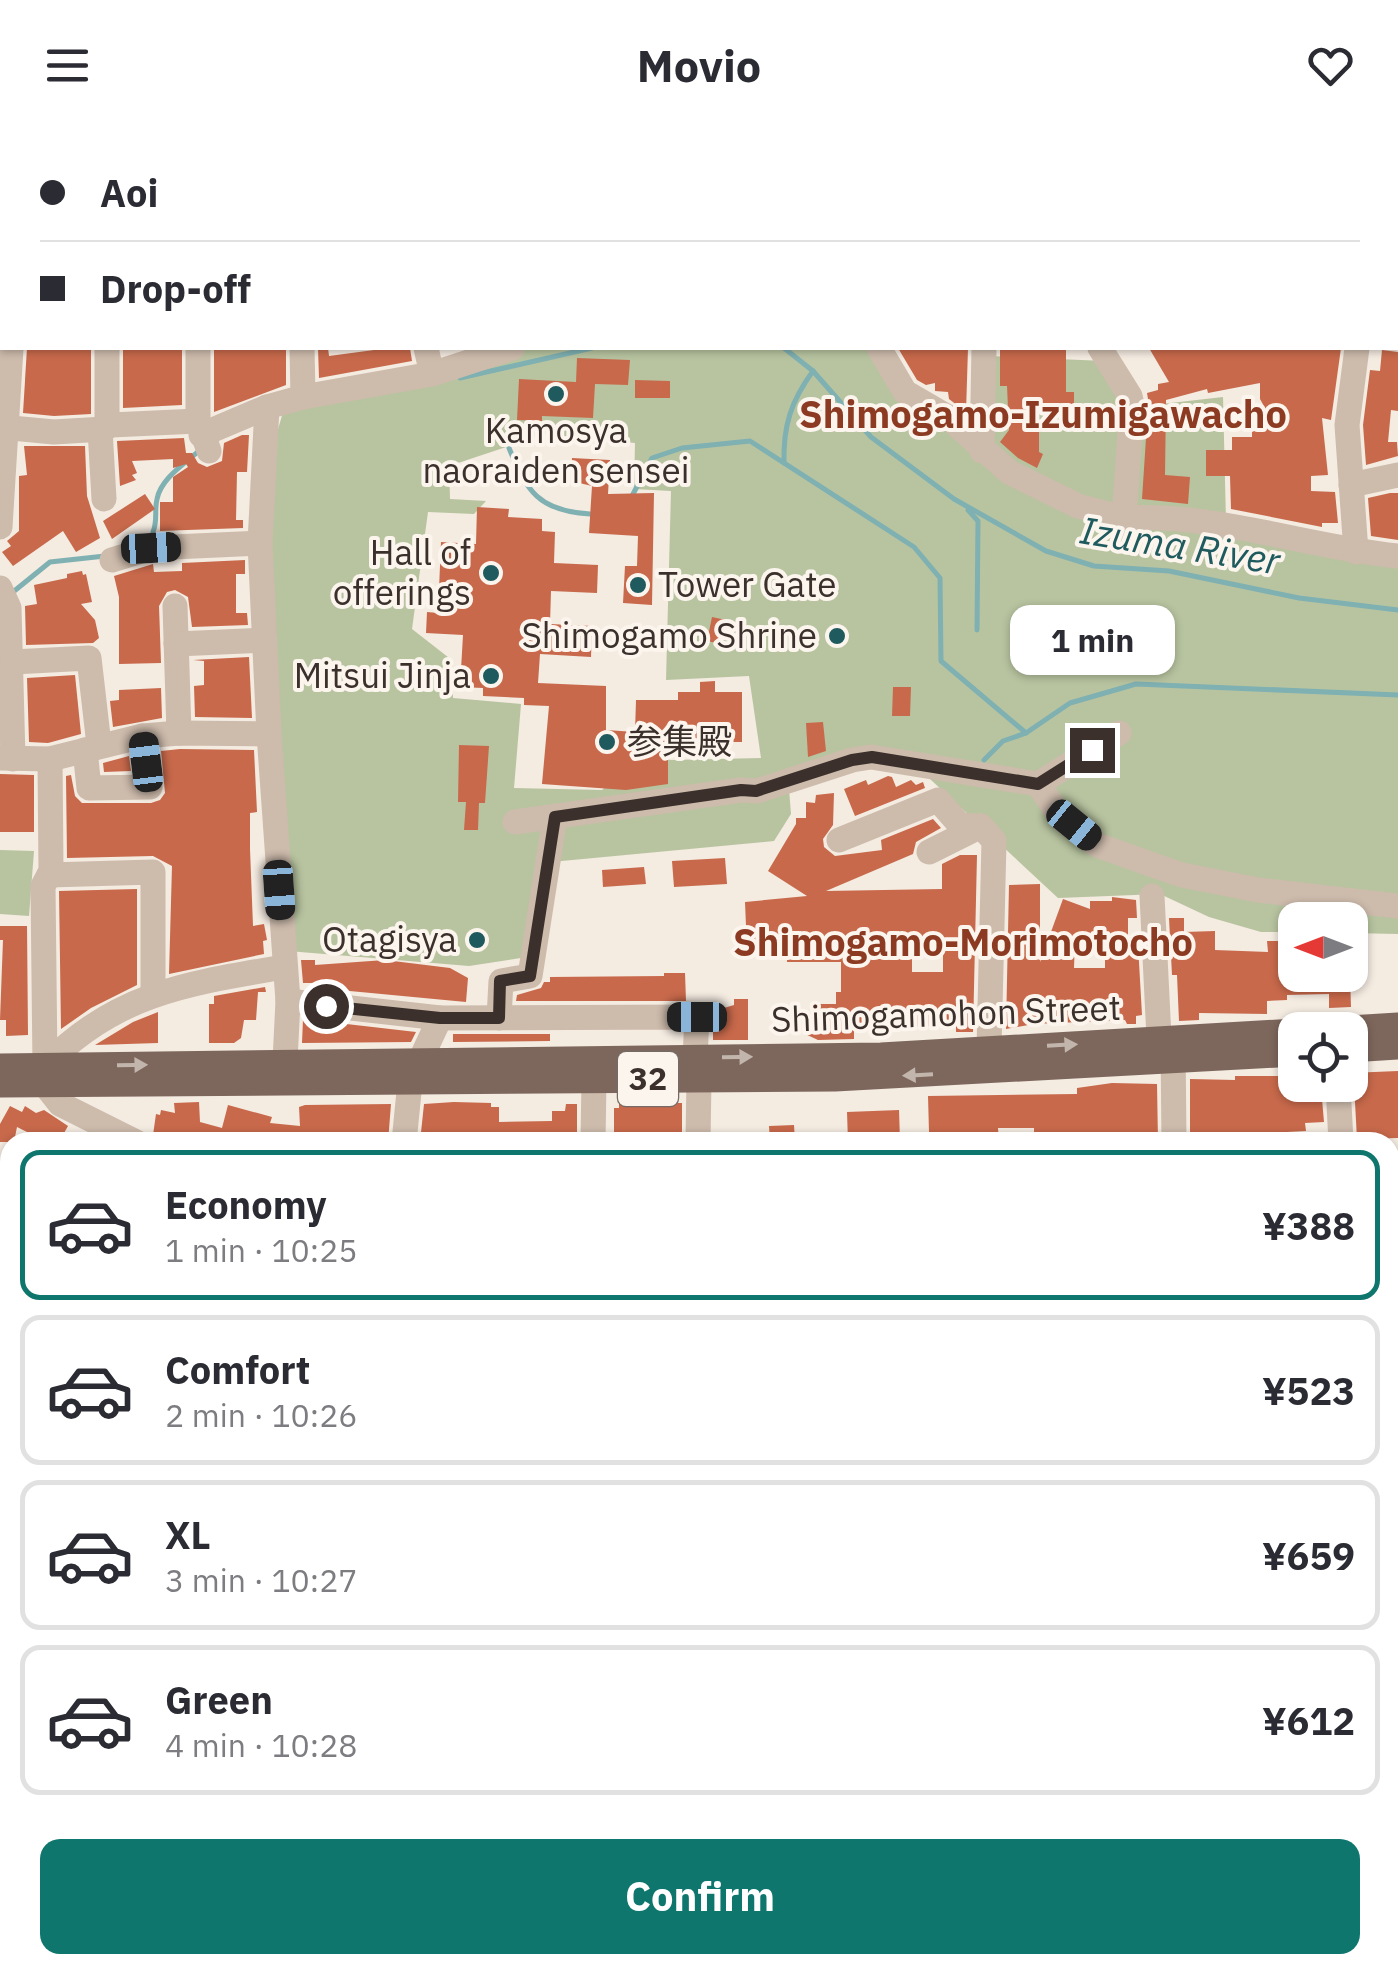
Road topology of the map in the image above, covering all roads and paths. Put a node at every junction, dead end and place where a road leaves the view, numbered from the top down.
1 (107, 350) edge
2 (198, 350) edge
3 (302, 350) edge
4 (426, 350) edge
5 (506, 350) edge
6 (880, 350) edge
7 (984, 350) edge
8 (1101, 350) edge
9 (1357, 350) edge
10 (7, 355) edge
11 (432, 374) junction
12 (303, 397) junction
13 (266, 415) junction
14 (4, 427) edge
15 (104, 428) junction
16 (203, 436) junction
17 (982, 451) junction
18 (1398, 475) edge
19 (1, 479) edge
20 (1351, 484) junction
21 (104, 498) dead end
22 (1124, 518) junction
23 (0, 527) edge
24 (260, 543) junction
25 (1356, 552) junction
26 (1398, 556) edge
27 (112, 560) dead end
28 (3, 596) edge
29 (175, 606) dead end
30 (265, 640) junction
31 (176, 644) junction
32 (13, 662) junction
33 (179, 733) junction
34 (1119, 733) dead end
35 (269, 734) junction
36 (143, 736) junction
37 (92, 748) junction
38 (6, 759) edge
39 (50, 759) junction
40 (1038, 784) junction
41 (555, 817) junction
42 (515, 822) dead end
43 (981, 826) junction
44 (838, 840) dead end
45 (929, 852) dead end
46 (49, 876) junction
47 (1152, 896) dead end
48 (1398, 906) edge
49 (284, 967) junction
50 (154, 994) junction
51 (288, 1001) junction
52 (440, 1018) junction
53 (499, 1018) junction
54 (598, 1018) junction
55 (1398, 1025) edge
56 (1368, 1027) edge
57 (1278, 1034) edge
58 (1398, 1047) edge
59 (989, 1049) junction
60 (1368, 1049) edge
61 (1167, 1050) junction
62 (1278, 1053) edge
63 (0, 1066) edge
64 (697, 1068) junction
65 (596, 1069) junction
66 (416, 1072) junction
67 (284, 1073) junction
68 (45, 1076) junction
69 (0, 1086) edge
70 (1339, 1102) edge
71 (95, 1132) edge
72 (406, 1132) edge
73 (594, 1132) edge
74 (698, 1132) edge
75 (1173, 1132) edge
76 (1340, 1132) edge

1 - 15 street
2 - 16 street
3 - 12 street
4 - 11 street
5 - 11 street
6 - 17 street
7 - 17 street
8 - 22 street
9 - 20 street
10 - 14 street
11 - 12 street
12 - 13 street
13 - 16 street
13 - 24 street
14 - 15 street
14 - 19 street
15 - 16 street
15 - 21 street
17 - 22 street
18 - 20 street
19 - 23 street
20 - 25 street
22 - 25 street
24 - 27 street
24 - 30 street
25 - 26 street
28 - 32 street
29 - 31 street
30 - 31 street
30 - 35 street
31 - 33 street
32 - 37 street
32 - 38 street
33 - 35 street
33 - 36 street
34 - 40 street
35 - 49 street
36 - 37 street
36 - 37 street
37 - 39 street
38 - 39 street
39 - 46 street
40 - 41 street
40 - 48 street
41 - 42 street
41 - 53 street
43 - 44 street
43 - 45 street
43 - 59 street
46 - 50 street
46 - 68 street
47 - 61 street
49 - 50 street
49 - 51 street
50 - 68 street
51 - 52 street
51 - 67 street
52 - 53 street
52 - 66 street
53 - 54 street
54 - 64 street
54 - 65 street
55 - 56 main road
57 - 61 main road, Shimogamohon Street / 32
58 - 60 main road
59 -> 61 main road, Shimogamohon Street / 32
64 -> 59 main road, Shimogamohon Street / 32
61 - 62 main road, Shimogamohon Street / 32
61 -> 64 main road, Shimogamohon Street / 32
61 - 75 street
63 - 68 main road, Shimogamohon Street / 32
64 - 65 main road, Shimogamohon Street / 32
64 - 74 street
65 - 66 main road, Shimogamohon Street / 32
65 - 73 street
66 - 67 main road, Shimogamohon Street / 32
66 - 72 street
67 - 68 main road, Shimogamohon Street / 32
68 - 69 main road, Shimogamohon Street / 32
68 - 71 street
70 - 76 street

